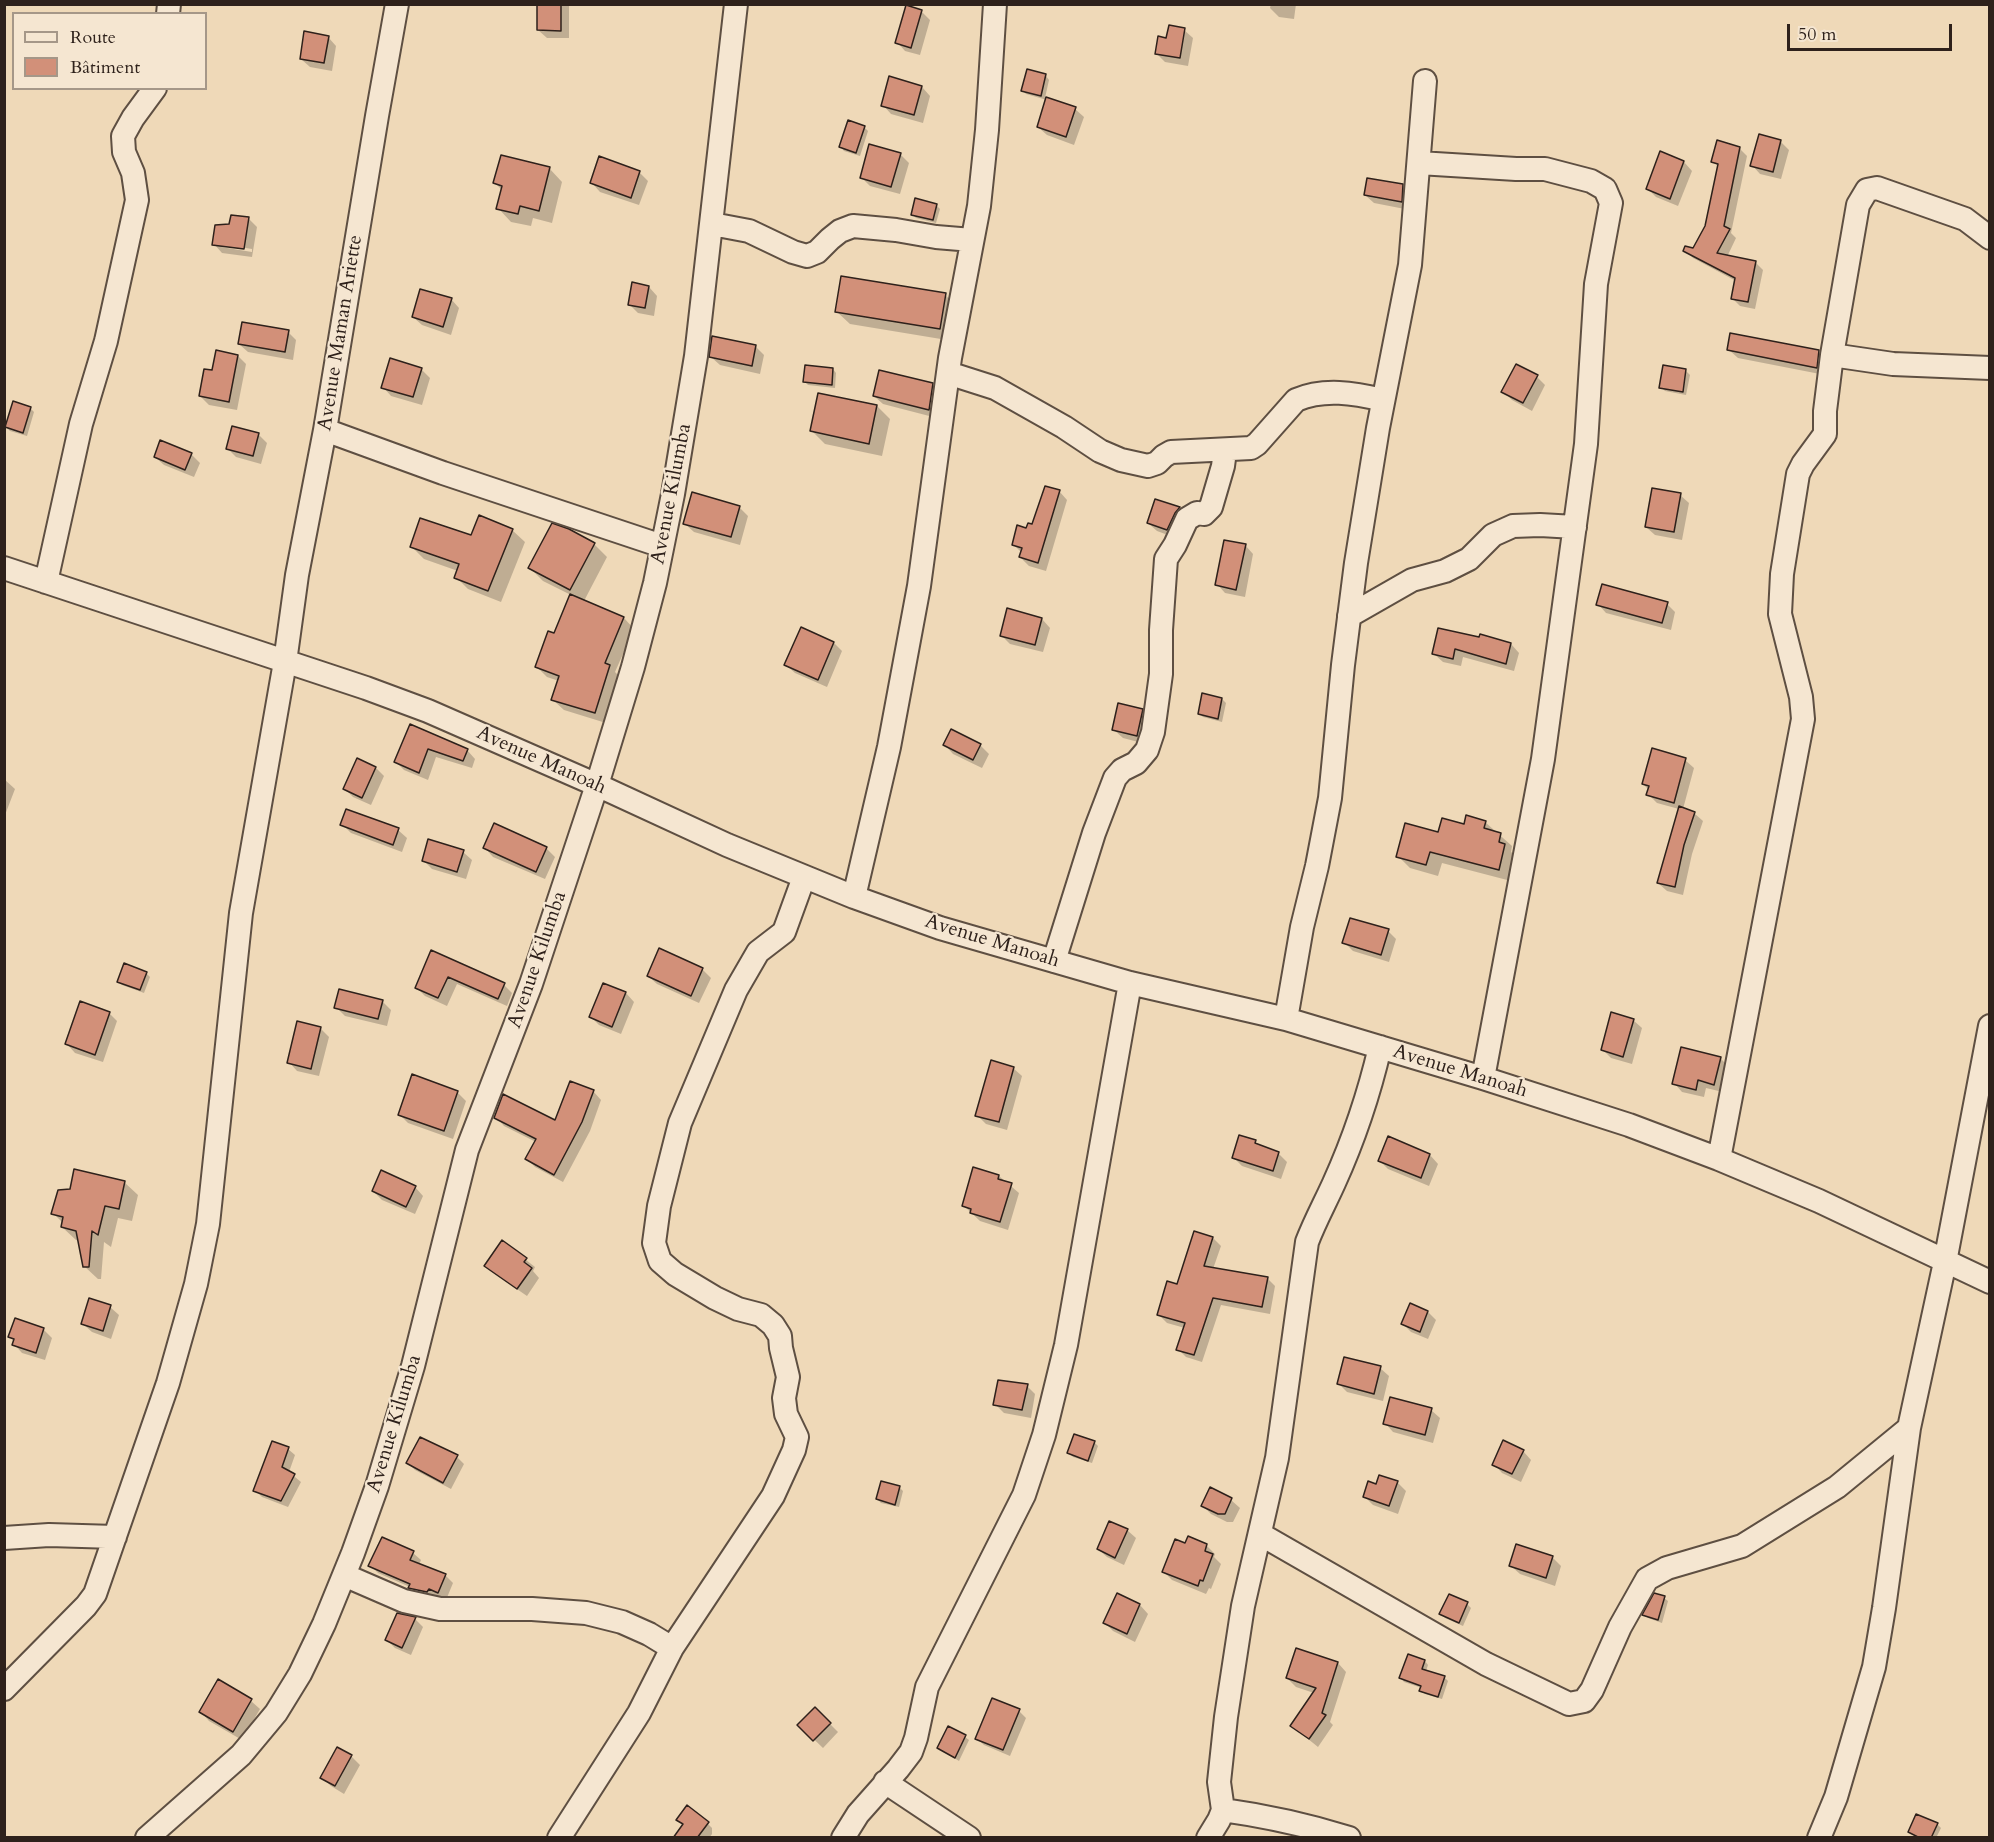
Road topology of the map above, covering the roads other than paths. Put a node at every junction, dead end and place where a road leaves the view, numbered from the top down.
1 (397, 4) edge
2 (736, 4) edge
3 (996, 4) edge
4 (1425, 81) dead end
5 (153, 90) edge
6 (1419, 163) junction
7 (712, 224) junction
8 (1989, 237) edge
9 (972, 240) junction
10 (1832, 355) junction
11 (1989, 368) edge
12 (948, 373) junction
13 (1383, 400) junction
14 (326, 430) junction
15 (1225, 451) junction
16 (1575, 527) junction
17 (662, 546) junction
18 (4, 568) edge
19 (46, 582) junction
20 (1349, 616) junction
21 (285, 662) junction
22 (597, 785) junction
23 (804, 876) junction
24 (854, 897) junction
25 (1054, 962) junction
26 (1130, 983) junction
27 (1286, 1019) junction
28 (1989, 1026) edge
29 (1380, 1047) junction
30 (1987, 1053) edge
31 (1483, 1078) junction
32 (1719, 1159) junction
33 (1945, 1262) junction
34 (1989, 1282) edge
35 (1909, 1428) junction
36 (1260, 1534) junction
37 (116, 1537) junction
38 (4, 1538) edge
39 (344, 1575) junction
40 (672, 1648) junction
41 (4, 1689) edge
42 (885, 1782) junction
43 (1223, 1810) junction
44 (147, 1838) edge
45 (559, 1838) edge
46 (843, 1838) edge
47 (969, 1838) edge
48 (1208, 1838) edge
49 (1349, 1838) edge
50 (1819, 1838) edge

1 - 14 street, Avenue Maman Ariette
2 - 7 street, Avenue Kilumba
3 - 9 street
4 - 6 street
5 - 19 street
6 - 13 street
6 - 16 street
7 - 9 street
7 - 17 street, Avenue Kilumba
8 - 10 street
9 - 12 street
10 - 11 street
10 - 32 street
12 - 15 street
12 - 24 street
13 - 15 street
13 - 20 street
14 - 17 street
14 - 21 street, Avenue Maman Ariette
15 - 25 street
16 - 20 street
16 - 31 street
17 - 22 street, Avenue Kilumba
18 - 19 street, Avenue Manoah
19 - 21 street, Avenue Manoah
20 - 27 street
21 - 22 street, Avenue Manoah
21 - 37 street, Avenue Maman Ariette
22 - 23 street, Avenue Manoah
22 - 39 street, Avenue Kilumba
23 - 24 street, Avenue Manoah
23 - 40 street
24 - 25 street, Avenue Manoah
25 - 26 street, Avenue Manoah
26 - 27 street, Avenue Manoah
26 - 42 street
27 - 29 street, Avenue Manoah
28 - 30 street
29 - 31 street, Avenue Manoah
29 - 36 street
30 - 33 street
31 - 32 street, Avenue Manoah
32 - 33 street, Avenue Manoah
33 - 34 street, Avenue Manoah
33 - 35 street
35 - 36 street
35 - 50 street
36 - 43 street
37 - 38 street
37 - 41 street, Avenue Maman Ariette
39 - 40 street
39 - 44 street, Avenue Kilumba
40 - 45 street
42 - 46 street
42 - 47 street
43 - 48 street
43 - 49 street

